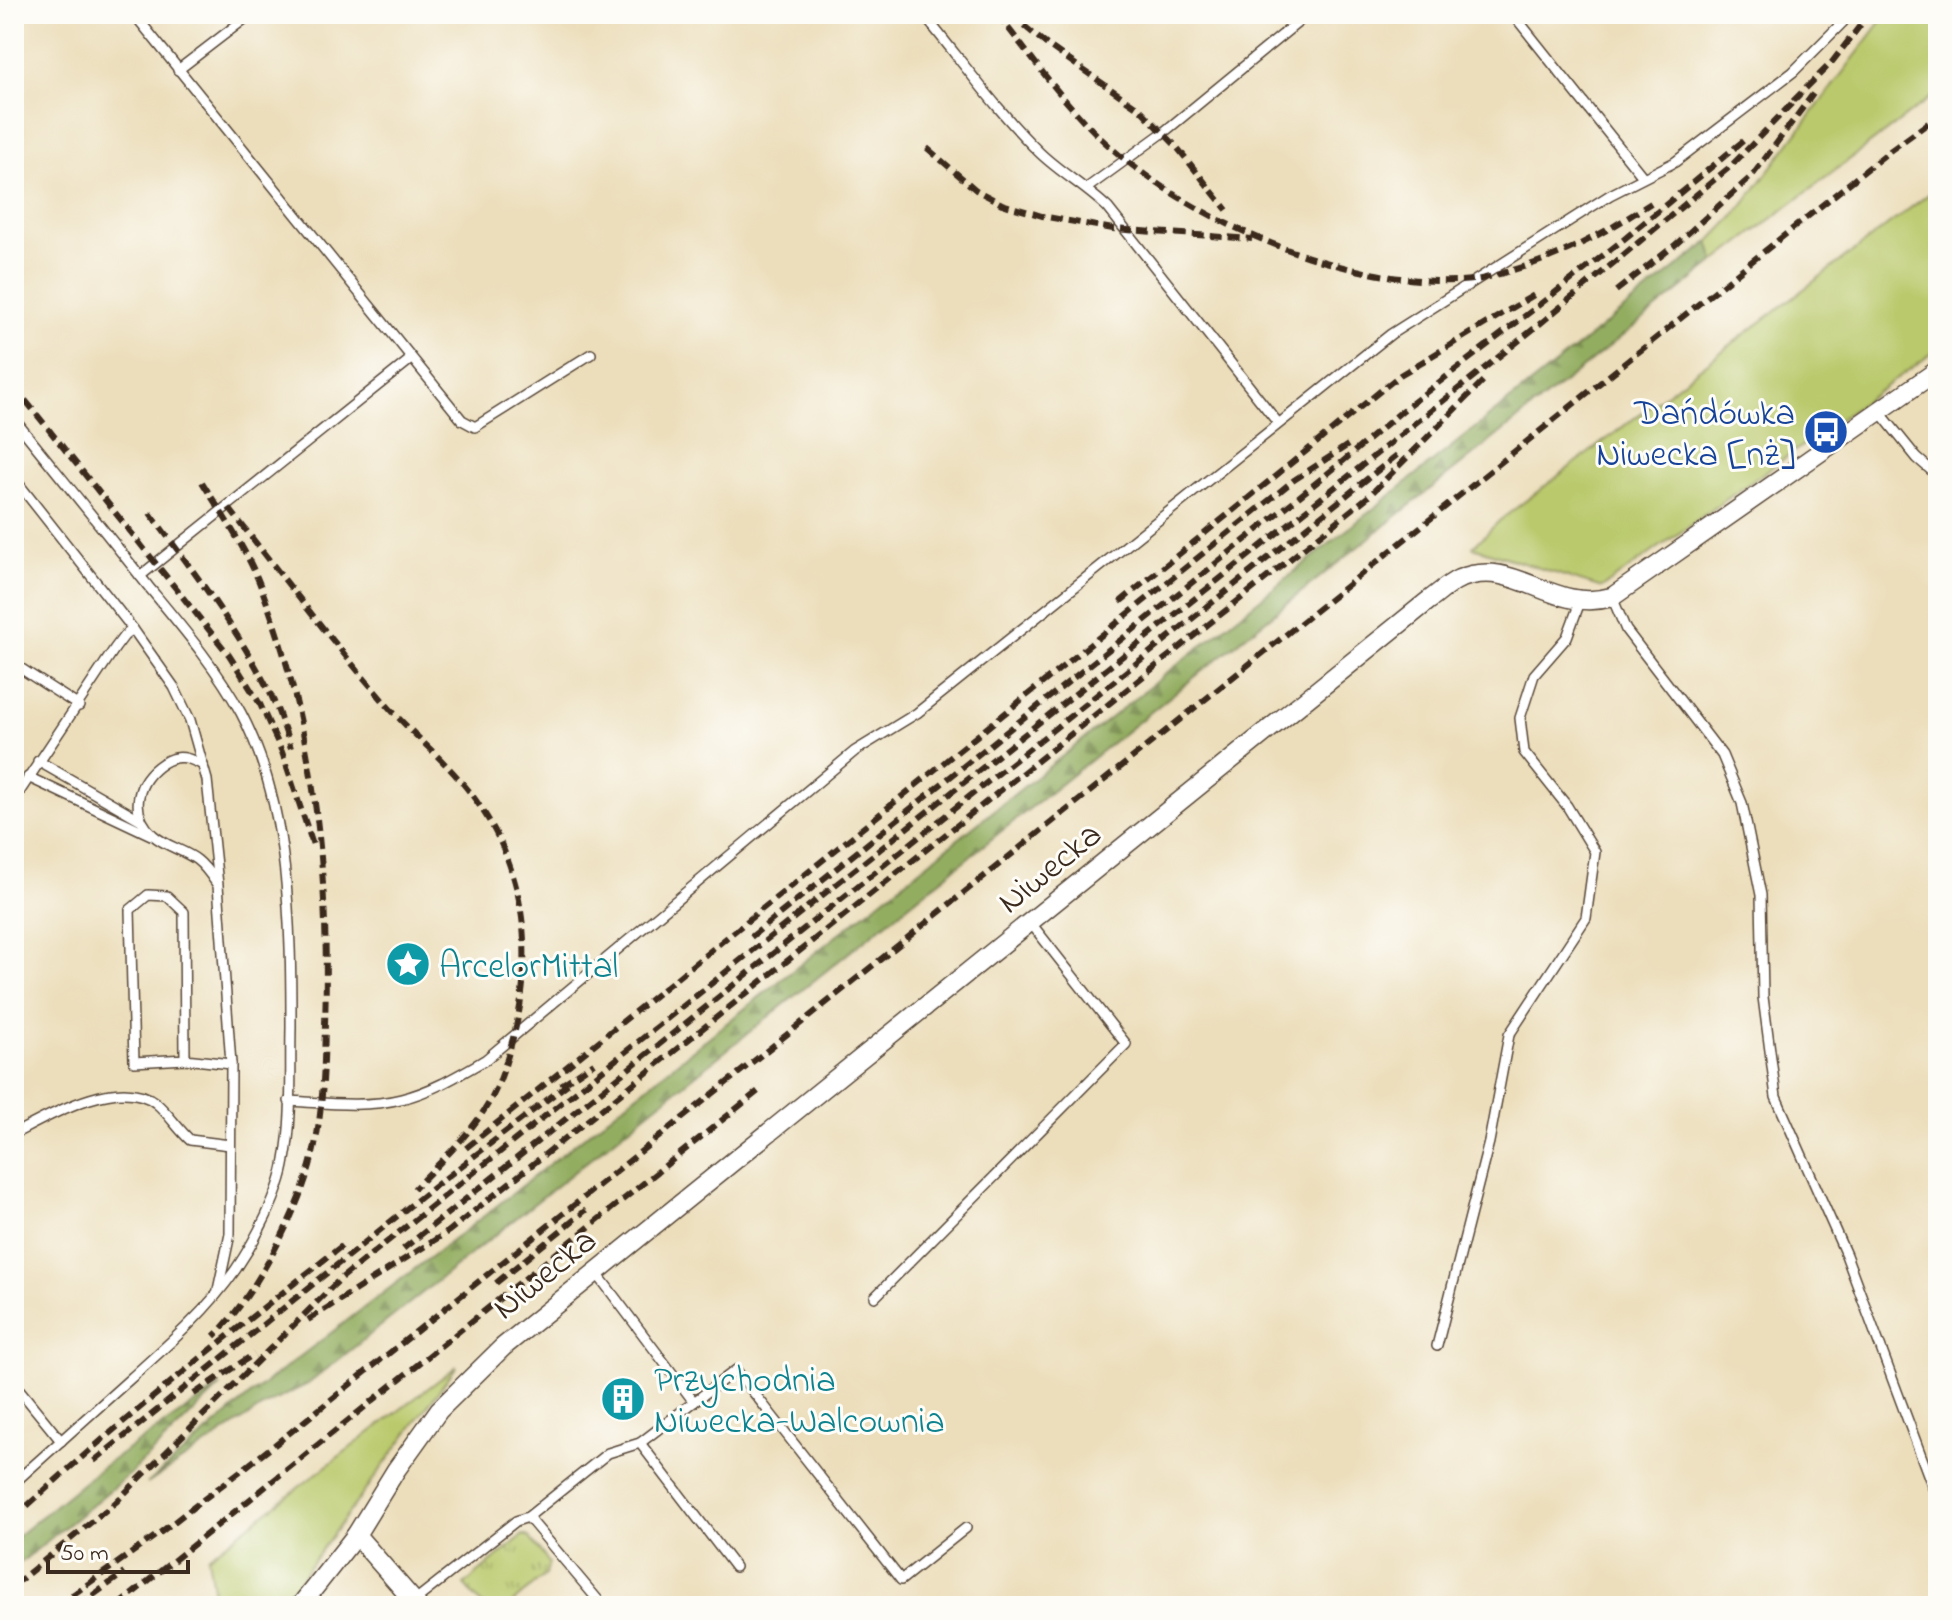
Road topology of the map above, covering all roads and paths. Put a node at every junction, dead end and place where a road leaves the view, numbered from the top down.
1 (134, 14) edge
2 (251, 14) edge
3 (923, 14) edge
4 (1308, 14) edge
5 (1513, 14) edge
6 (1847, 14) edge
7 (178, 70) junction
8 (1643, 177) junction
9 (1087, 188) junction
10 (591, 354) dead end
11 (411, 359) junction
12 (1938, 370) edge
13 (1879, 411) junction
14 (14, 419) edge
15 (1278, 423) junction
16 (1938, 476) edge
17 (14, 478) edge
18 (140, 576) junction
19 (1612, 597) junction
20 (1580, 602) junction
21 (133, 629) junction
22 (14, 664) edge
23 (79, 706) junction
24 (38, 761) junction
25 (203, 765) junction
26 (28, 777) junction
27 (14, 800) edge
28 (141, 820) junction
29 (154, 836) junction
30 (218, 885) junction
31 (1030, 922) junction
32 (185, 1059) junction
33 (231, 1064) junction
34 (289, 1101) junction
35 (14, 1134) edge
36 (230, 1145) junction
37 (595, 1271) junction
38 (218, 1293) junction
39 (875, 1297) dead end
40 (1437, 1346) dead end
41 (14, 1383) edge
42 (694, 1402) junction
43 (61, 1441) junction
44 (640, 1443) junction
45 (14, 1483) edge
46 (1938, 1501) edge
47 (528, 1517) junction
48 (966, 1528) dead end
49 (356, 1535) junction
50 (735, 1567) dead end
51 (416, 1604) edge
52 (300, 1606) edge
53 (603, 1606) edge

1 - 7 lane
2 - 7 lane
3 - 9 lane
4 - 9 lane
5 - 8 lane
6 - 8 lane
7 - 11 lane
8 - 15 lane
9 - 15 lane
10 - 11 lane
11 - 18 lane
12 - 13 street, Niwecka
13 - 16 lane
13 - 19 street, Niwecka
14 - 18 lane
15 - 34 lane
17 - 21 lane
18 - 34 lane
19 - 20 street, Niwecka
19 - 46 lane
20 - 31 street, Niwecka
20 - 40 lane
21 - 23 lane
21 - 25 lane
22 - 23 lane
23 - 24 lane
24 - 26 lane
24 - 28 lane
25 - 28 lane
25 - 30 lane
26 - 27 lane
26 - 29 lane
28 - 29 lane
29 - 30 lane
30 - 33 lane
31 - 37 street, Niwecka
31 - 39 lane
32 - 32 lane
32 - 33 lane
33 - 36 lane
34 - 38 lane
35 - 36 lane
36 - 38 lane
37 - 42 lane
37 - 49 street, Niwecka
38 - 43 lane
41 - 43 lane
42 - 44 lane
42 - 48 lane
43 - 45 lane
44 - 47 lane
44 - 50 lane
47 - 51 lane
47 - 53 lane
49 - 51 street
49 - 52 street, Niwecka

